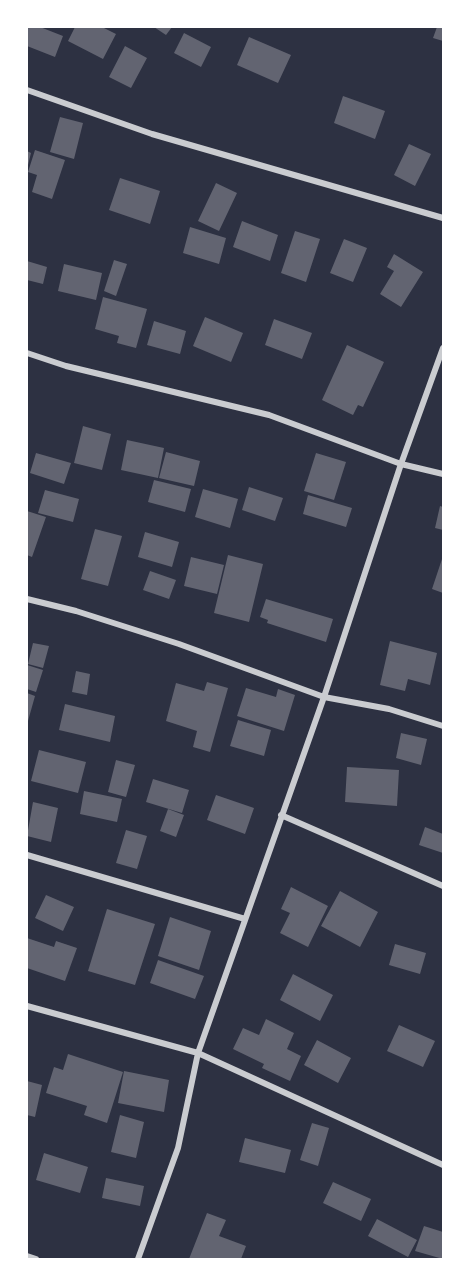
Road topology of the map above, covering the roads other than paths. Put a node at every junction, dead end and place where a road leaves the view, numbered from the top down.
1 (27, 90) edge
2 (443, 218) edge
3 (443, 348) edge
4 (27, 353) edge
5 (401, 464) junction
6 (443, 474) edge
7 (27, 599) edge
8 (324, 697) junction
9 (443, 726) edge
10 (281, 815) junction
11 (27, 855) edge
12 (443, 886) edge
13 (245, 919) junction
14 (27, 1006) edge
15 (198, 1053) junction
16 (443, 1166) edge
17 (27, 1256) edge
18 (36, 1259) edge
19 (138, 1259) edge

1 - 2 street
3 - 5 street
4 - 5 street
5 - 6 street
5 - 8 street
7 - 8 street
8 - 9 street
8 - 10 street
10 - 12 street
10 - 13 street
11 - 13 street
13 - 15 street
14 - 15 street
15 - 16 street
15 - 19 street
17 - 18 street

